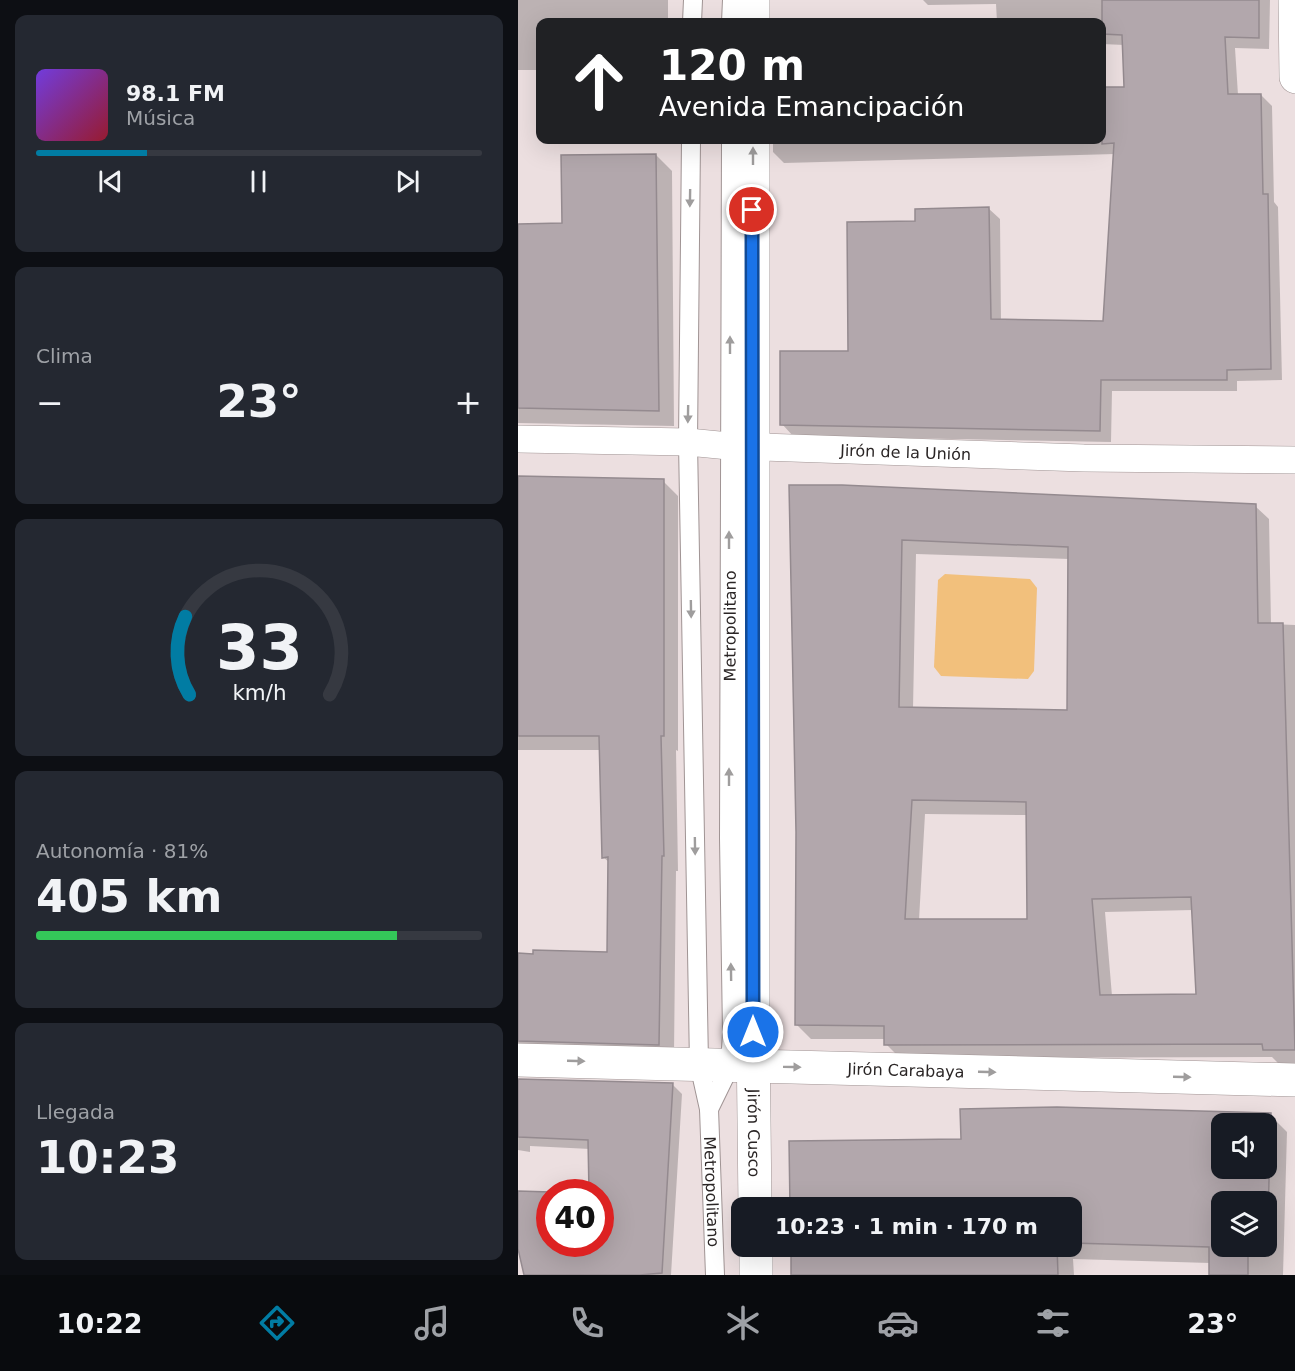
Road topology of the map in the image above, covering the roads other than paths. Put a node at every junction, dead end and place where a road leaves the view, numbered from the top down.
1 (693, 0) edge
2 (732, 0) edge
3 (753, 0) edge
4 (1295, 0) edge
5 (692, 18) edge
6 (731, 18) edge
7 (753, 18) edge
8 (1295, 77) edge
9 (691, 144) edge
10 (731, 144) edge
11 (753, 144) edge
12 (518, 439) edge
13 (688, 442) junction
14 (741, 446) junction
15 (1295, 460) edge
16 (518, 1060) edge
17 (728, 1065) junction
18 (1295, 1080) edge
19 (709, 1109) junction
20 (753, 1197) edge
21 (756, 1257) edge
22 (714, 1275) edge
23 (756, 1275) edge

1 - 5 lane
2 - 6 lane
3 - 7 street
4 - 8 street
9 -> 13 lane, Metropolitano
14 -> 10 lane
14 -> 11 street, Jirón Cusco
12 - 13 street, Jirón de la Unión
13 - 14 street, Jirón de la Unión
13 -> 17 lane, Metropolitano
14 - 15 street, Jirón de la Unión
17 -> 14 street, Jirón Cusco
16 -> 17 street, Jirón Carabaya
17 -> 18 street, Jirón Carabaya
17 - 19 lane, Metropolitano
17 - 19 lane, Metropolitano
17 - 20 street, Jirón Cusco
19 - 22 lane, Metropolitano
21 - 23 street

